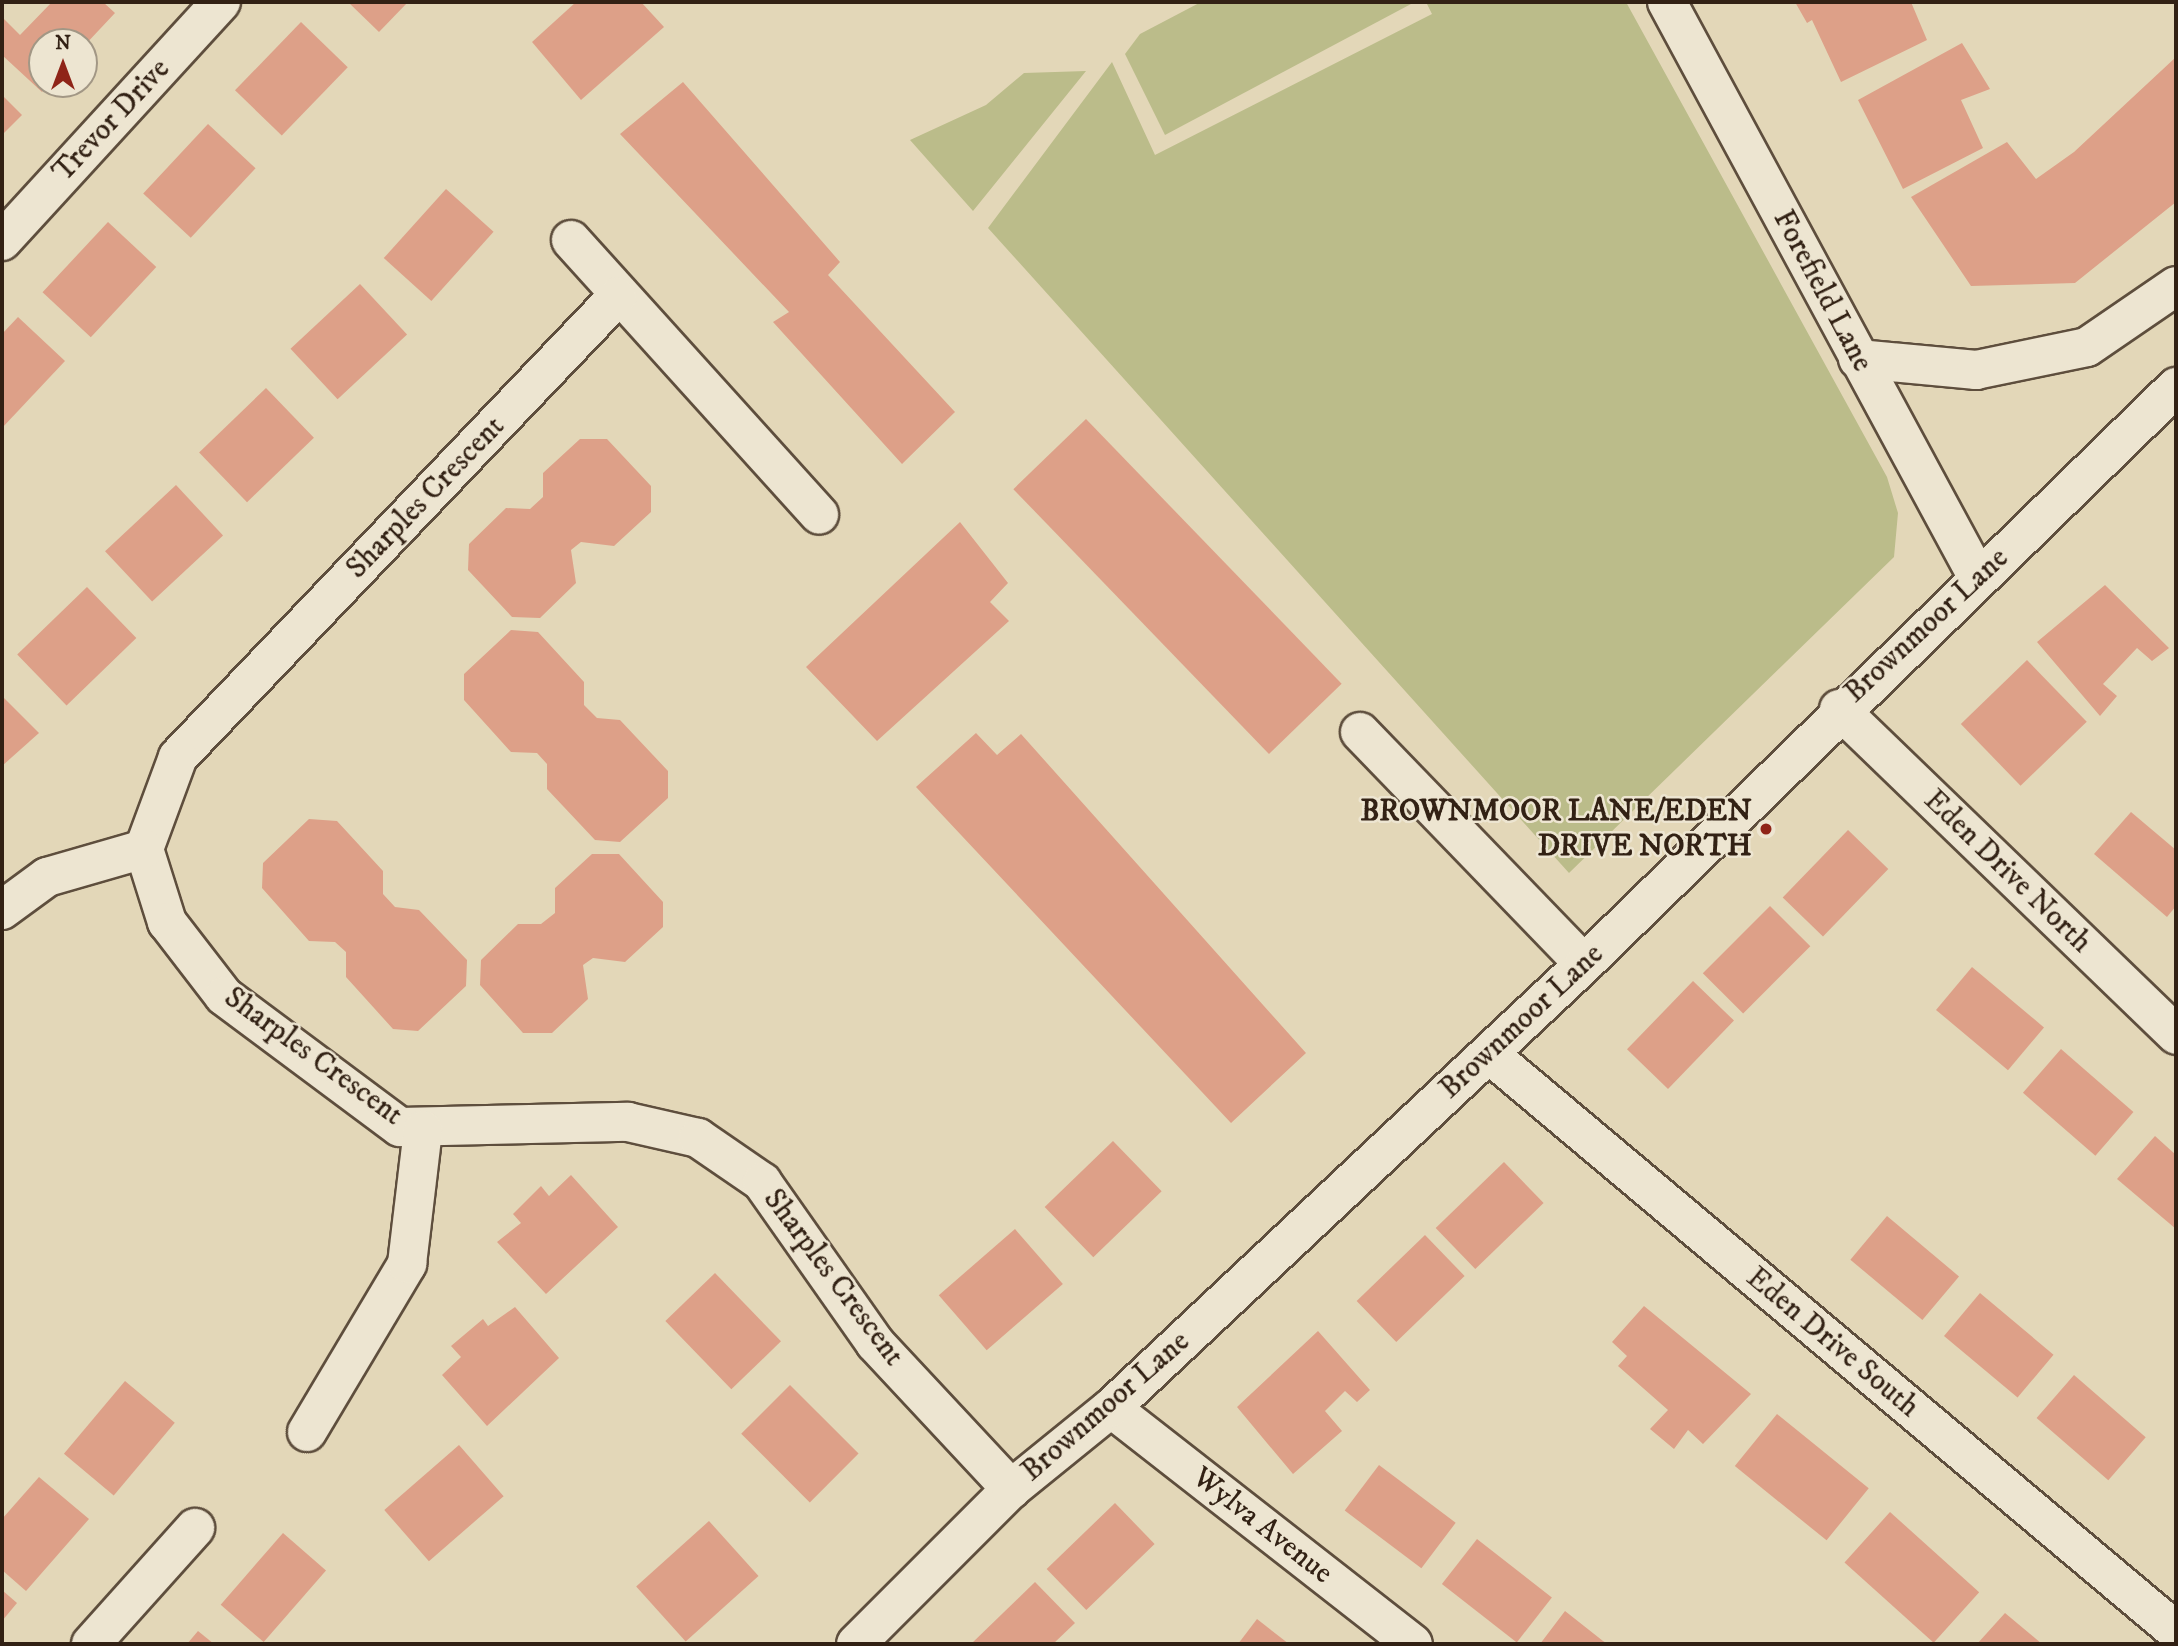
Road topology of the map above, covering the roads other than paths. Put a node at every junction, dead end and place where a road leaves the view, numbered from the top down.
1 (221, 2) edge
2 (1667, 2) edge
3 (2, 240) edge
4 (571, 240) dead end
5 (2176, 286) edge
6 (617, 297) junction
7 (1858, 359) junction
8 (2176, 387) edge
9 (819, 513) dead end
10 (1978, 579) junction
11 (1839, 709) junction
12 (1360, 732) dead end
13 (144, 849) junction
14 (2, 910) edge
15 (1584, 964) junction
16 (2176, 1035) edge
17 (1489, 1054) junction
18 (423, 1130) junction
19 (1111, 1408) junction
20 (307, 1432) dead end
21 (1011, 1489) junction
22 (195, 1528) dead end
23 (2173, 1623) edge
24 (91, 1644) edge
25 (856, 1644) edge
26 (1413, 1644) edge

1 - 3 street, Trevor Drive
2 - 7 street, Forefield Lane
4 - 6 street
5 - 7 street
6 - 9 street
6 - 13 street, Sharples Crescent
7 - 10 street, Forefield Lane
8 - 10 street, Brownmoor Lane
10 - 11 street, Brownmoor Lane
11 - 15 street, Brownmoor Lane
11 - 16 street, Eden Drive North
12 - 15 street
13 - 14 street
13 - 18 street, Sharples Crescent
15 - 17 street, Brownmoor Lane
17 - 19 street, Brownmoor Lane
17 - 23 street, Eden Drive South
18 - 20 street
18 - 21 street, Sharples Crescent
19 - 21 street, Brownmoor Lane
19 - 26 street, Wylva Avenue
21 - 25 street, Brownmoor Lane
22 - 24 street

